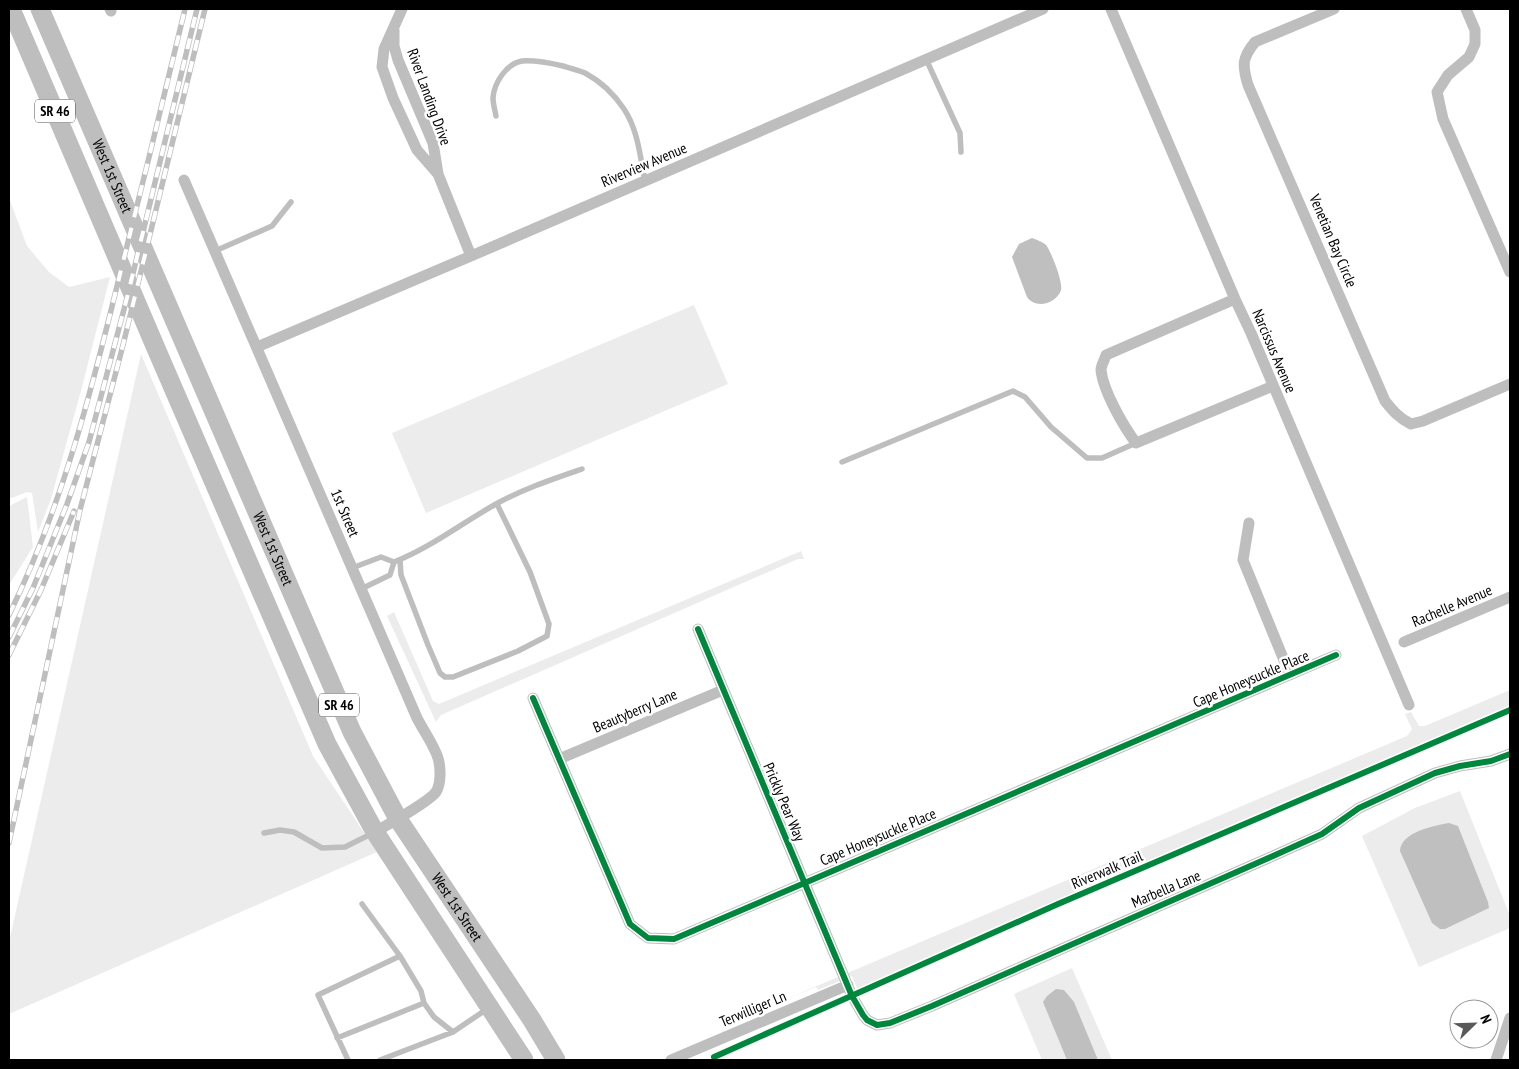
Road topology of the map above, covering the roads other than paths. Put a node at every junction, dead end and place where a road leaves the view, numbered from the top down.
1 (11, 9) edge
2 (40, 9) edge
3 (402, 9) edge
4 (1043, 9) edge
5 (1111, 9) edge
6 (1334, 9) edge
7 (1466, 9) edge
8 (394, 30) junction
9 (926, 59) junction
10 (411, 90) junction
11 (393, 98) junction
12 (496, 116) dead end
13 (961, 152) dead end
14 (438, 174) junction
15 (184, 180) dead end
16 (645, 181) junction
17 (291, 202) dead end
18 (215, 251) junction
19 (471, 256) junction
20 (1509, 268) edge
21 (1235, 298) junction
22 (257, 346) junction
23 (1510, 384) edge
24 (1272, 386) junction
25 (1136, 444) junction
26 (842, 462) dead end
27 (582, 469) dead end
28 (497, 504) junction
29 (1249, 523) dead end
30 (397, 561) junction
31 (352, 568) junction
32 (361, 589) junction
33 (1510, 597) edge
34 (698, 629) dead end
35 (1404, 642) dead end
36 (1336, 655) dead end
37 (1290, 676) junction
38 (723, 690) junction
39 (533, 698) dead end
40 (1409, 705) dead end
41 (1510, 754) edge
42 (559, 759) junction
43 (398, 819) junction
44 (264, 832) dead end
45 (375, 832) junction
46 (803, 883) junction
47 (362, 904) dead end
48 (400, 956) junction
49 (848, 985) junction
50 (424, 1002) junction
51 (490, 1007) junction
52 (1510, 1018) edge
53 (453, 1032) junction
54 (337, 1038) junction
55 (348, 1060) edge
56 (380, 1060) edge
57 (524, 1060) edge
58 (556, 1060) edge
59 (671, 1060) edge
60 (1496, 1060) edge

1 - 45 main road, West 1st Street / SR 46
2 - 43 main road, West 1st Street / SR 46
3 - 8 street, River Landing Drive
4 - 9 street, Riverview Avenue
5 - 21 street, Narcissus Avenue
6 - 23 street, Venetian Bay Circle
7 - 20 street
8 - 10 street, River Landing Drive
8 - 11 street, River Landing Drive
9 - 13 lane
9 - 16 street, Riverview Avenue
10 - 11 street
10 - 14 street, River Landing Drive
11 - 14 street, River Landing Drive
12 - 16 lane
14 - 19 street, River Landing Drive
15 - 18 street, 1st Street
16 - 19 street, Riverview Avenue
17 - 18 lane
18 - 22 street, 1st Street
19 - 22 street, Riverview Avenue
21 - 24 street, Narcissus Avenue
21 - 25 street
22 - 31 street, 1st Street
24 - 25 street
24 - 40 street, Narcissus Avenue
25 - 26 lane
27 - 28 lane
28 - 30 lane
28 - 30 lane
29 - 37 street
30 - 31 lane
30 - 32 lane
31 - 32 street, 1st Street
32 - 43 street, 1st Street
33 - 35 street, Rachelle Avenue
34 - 38 street, Prickly Pear Way
36 - 37 street, Cape Honeysuckle Place
37 - 46 street, Cape Honeysuckle Place
38 - 42 street, Beautyberry Lane
38 - 46 street, Prickly Pear Way
39 - 42 street, Cape Honeysuckle Place
41 - 49 street, Marbella Lane
42 - 46 street, Cape Honeysuckle Place
43 - 45 street, 1st Street
43 - 58 main road, West 1st Street / SR 46
44 - 45 lane
45 - 51 main road, West 1st Street / SR 46
46 - 49 street, Prickly Pear Way
47 - 48 lane
48 - 50 lane
48 - 54 lane
49 - 59 street, Terwilliger Ln
50 - 53 lane
50 - 54 lane
51 - 53 lane
51 - 57 main road, West 1st Street / SR 46
52 - 60 street
53 - 56 lane
54 - 55 lane

